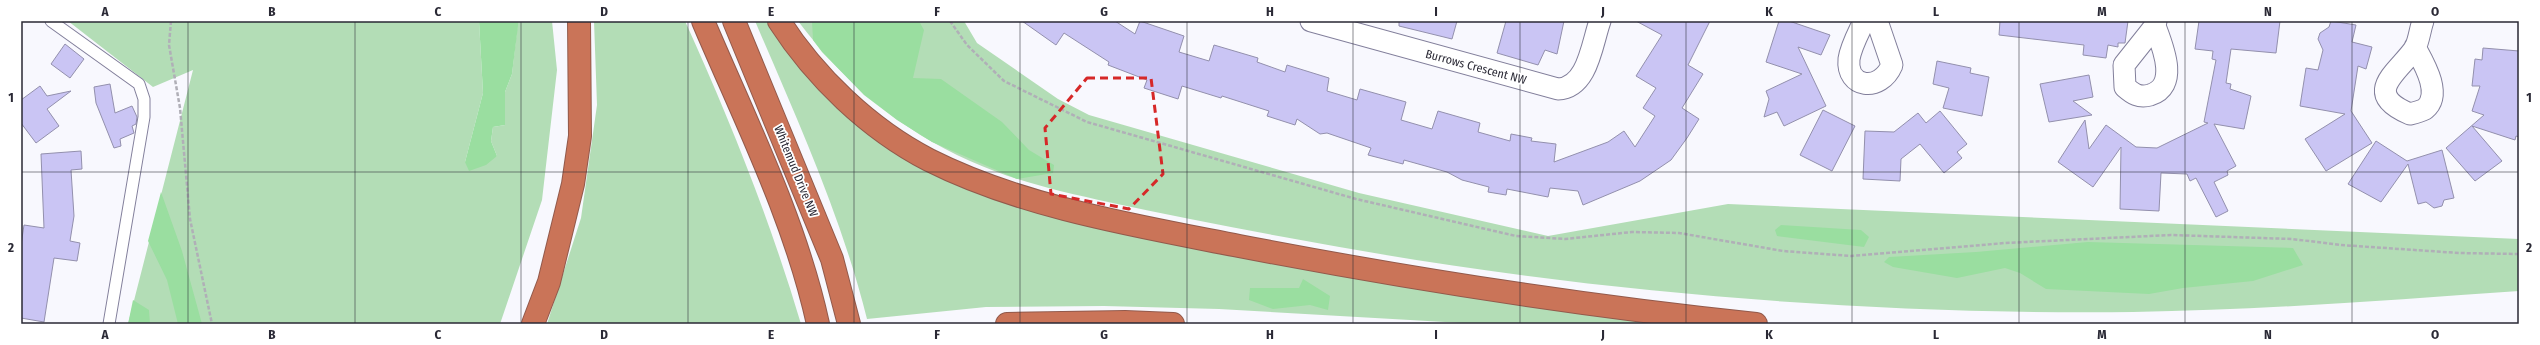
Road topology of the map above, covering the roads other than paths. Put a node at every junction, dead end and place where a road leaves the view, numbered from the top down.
1 (51, 21) edge
2 (579, 21) edge
3 (703, 21) edge
4 (734, 21) edge
5 (779, 21) edge
6 (1311, 21) edge
7 (1600, 21) edge
8 (1864, 21) edge
9 (1877, 21) edge
10 (2422, 21) edge
11 (1347, 26) edge
12 (2415, 47) dead end
13 (109, 324) edge
14 (533, 324) edge
15 (818, 324) edge
16 (849, 324) edge
17 (1007, 324) edge
18 (1173, 324) edge
19 (1756, 324) edge

1 - 13 lane
2 - 14 highway
3 - 15 highway
4 - 16 highway, Whitemud Drive NW
5 - 19 highway
6 - 11 street, Burrows Crescent NW
7 - 11 street, Burrows Crescent NW
8 - 9 street
10 - 12 street
17 - 18 highway

